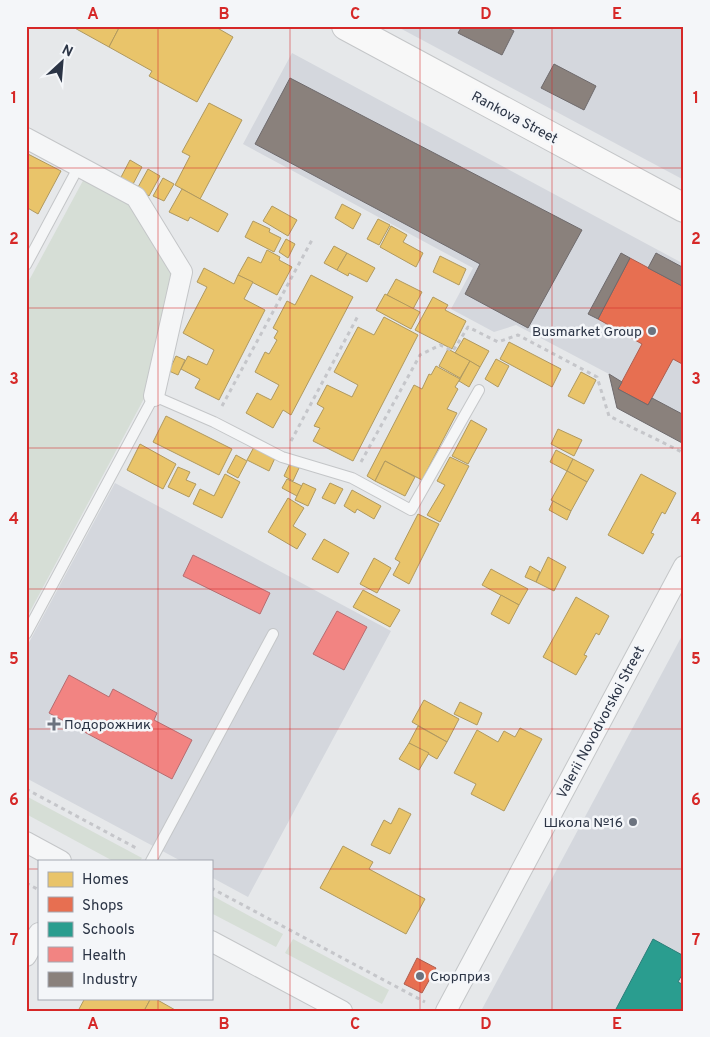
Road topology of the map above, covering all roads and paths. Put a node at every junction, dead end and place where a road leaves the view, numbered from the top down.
1 (346, 26) edge
2 (26, 138) edge
3 (79, 166) junction
4 (684, 208) edge
5 (313, 238) dead end
6 (26, 265) edge
7 (359, 314) dead end
8 (479, 390) dead end
9 (154, 396) junction
10 (214, 422) junction
11 (684, 453) edge
12 (282, 457) junction
13 (352, 478) junction
14 (684, 566) edge
15 (26, 633) edge
16 (273, 634) dead end
17 (26, 789) edge
18 (26, 842) edge
19 (152, 859) edge
20 (59, 860) edge
21 (26, 883) edge
22 (38, 889) edge
23 (212, 889) edge
24 (38, 935) edge
25 (212, 942) edge
26 (26, 956) edge
27 (439, 1008) edge
28 (342, 1011) edge

1 - 4 street, Rankova Street
2 - 3 street
3 - 6 lane
3 - 9 street
5 - 10 path
7 - 12 path
8 - 13 lane
9 - 10 lane
9 - 15 lane
10 - 12 lane
11 - 13 path
12 - 13 lane
14 - 27 street, Valerii Novodvorskoi Street
16 - 19 lane
17 - 19 path
18 - 20 street
21 - 22 path
23 - 27 path
24 - 26 street
25 - 28 street

